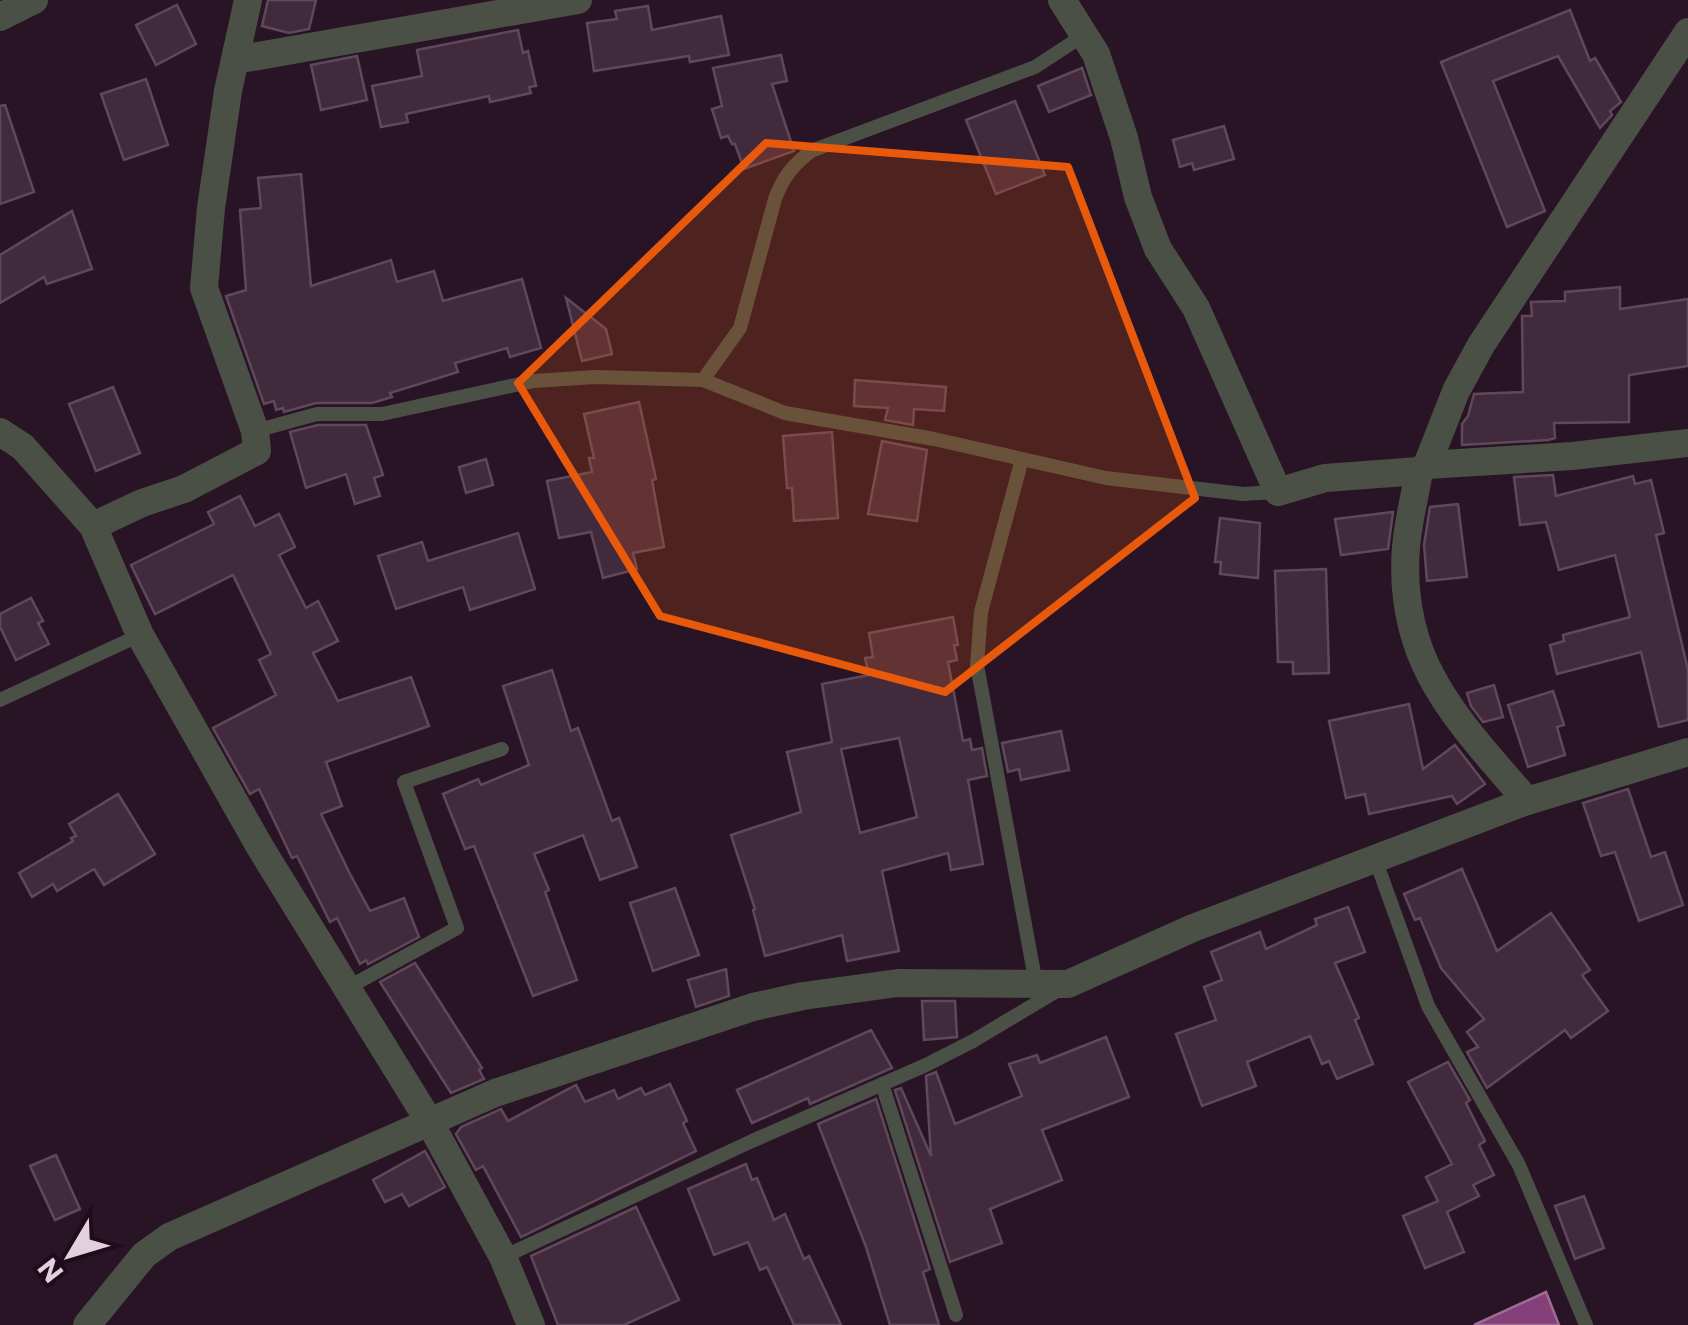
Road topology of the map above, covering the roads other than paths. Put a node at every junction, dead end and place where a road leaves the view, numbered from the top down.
1 (34, 0) edge
2 (248, 0) edge
3 (578, 0) edge
4 (1062, 0) edge
5 (0, 17) edge
6 (1688, 32) edge
7 (1084, 35) junction
8 (235, 60) junction
9 (702, 380) junction
10 (0, 432) edge
11 (254, 432) junction
12 (1688, 442) edge
13 (1022, 459) junction
14 (1423, 468) junction
15 (1278, 492) junction
16 (93, 526) junction
17 (140, 635) junction
18 (0, 700) edge
19 (502, 749) dead end
20 (1688, 752) edge
21 (1527, 801) junction
22 (1376, 861) junction
23 (1036, 984) junction
24 (1068, 984) junction
25 (347, 988) junction
26 (882, 1084) junction
27 (429, 1120) junction
28 (502, 1257) junction
29 (956, 1315) dead end
30 (87, 1325) edge
31 (531, 1325) edge
32 (1586, 1325) edge

1 - 5 street
2 - 8 street
3 - 8 street
4 - 7 street
6 - 14 street
7 - 9 lane
7 - 15 street
8 - 11 street
9 - 11 lane
9 - 13 lane
10 - 16 street
11 - 16 street
12 - 14 street
13 - 15 lane
13 - 23 lane
14 - 15 street
14 - 21 street
16 - 17 street
17 - 18 lane
17 - 25 street
19 - 25 lane
20 - 21 street
21 - 22 street
22 - 24 street
22 - 32 lane
23 - 24 street
23 - 27 street
24 - 26 lane
25 - 27 street
26 - 28 lane
26 - 29 lane
27 - 28 street
27 - 30 street
28 - 31 street

